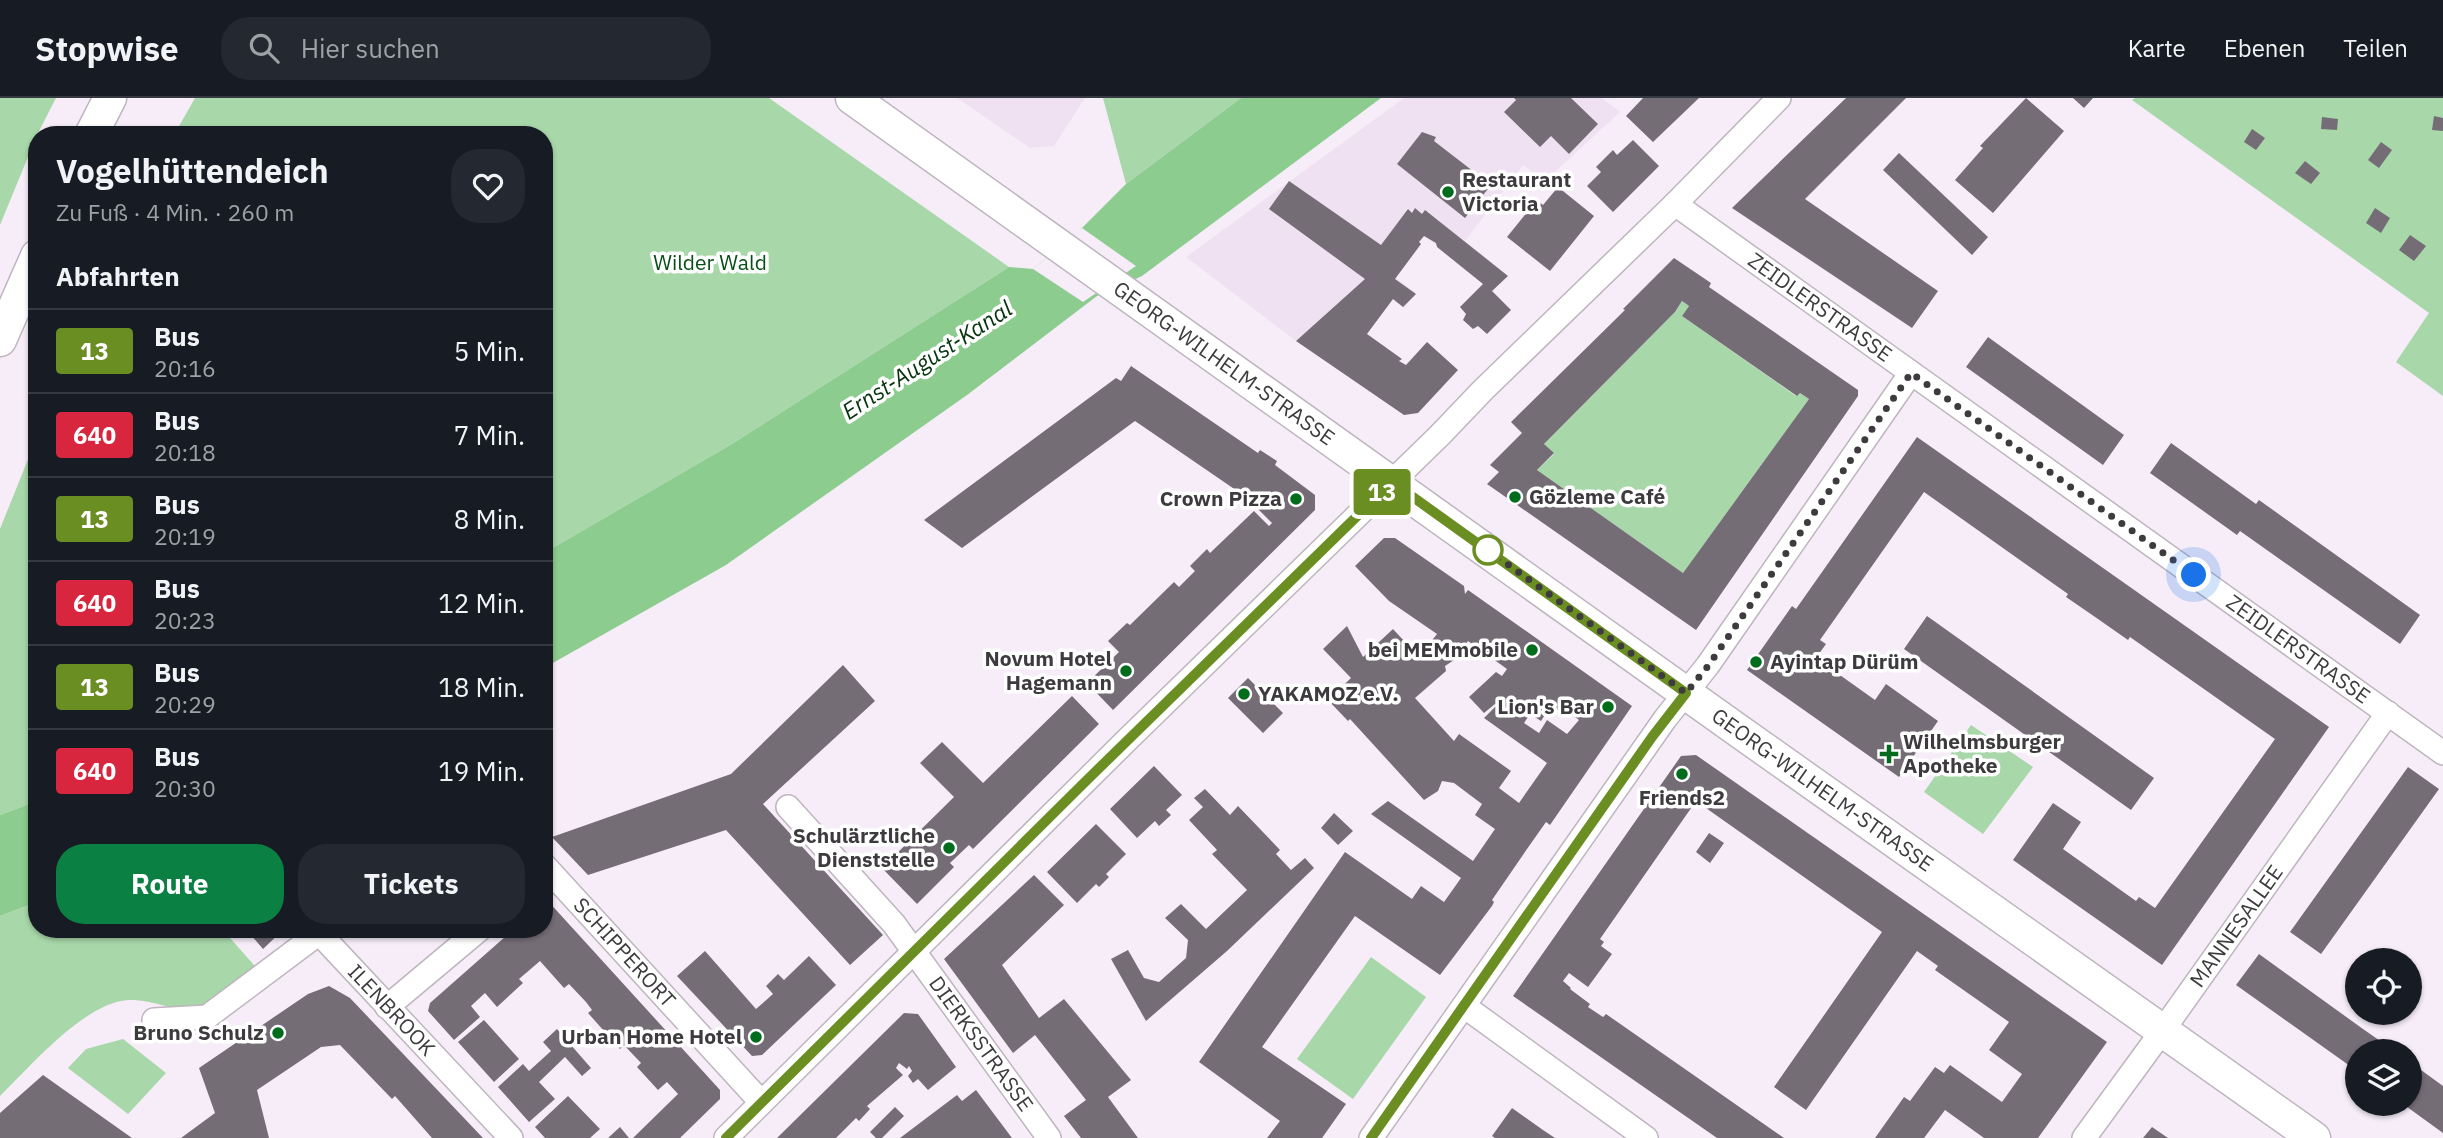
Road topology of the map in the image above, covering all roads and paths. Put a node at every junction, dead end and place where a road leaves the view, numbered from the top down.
1 (110, 98) edge
2 (852, 98) edge
3 (1779, 98) edge
4 (96, 126) edge
5 (1675, 204) junction
6 (28, 276) edge
7 (0, 340) edge
8 (1911, 373) junction
9 (1392, 482) junction
10 (1686, 693) junction
11 (2388, 713) junction
12 (2443, 753) edge
13 (788, 807) dead end
14 (553, 878) edge
15 (311, 938) edge
16 (323, 938) edge
17 (469, 938) edge
18 (912, 952) junction
19 (1464, 1006) junction
20 (387, 1007) junction
21 (155, 1020) dead end
22 (2163, 1030) junction
23 (761, 1102) junction
24 (511, 1138) edge
25 (726, 1138) edge
26 (1049, 1138) edge
27 (1371, 1138) edge
28 (1646, 1138) edge
29 (2084, 1138) edge
30 (2314, 1138) edge

1 - 4 street
2 - 9 street, GEORG-WILHELM-STRASSE
3 - 5 street
5 - 8 street, ZEIDLERSTRASSE
5 - 9 street
6 - 7 street
8 - 10 street
8 - 11 street, ZEIDLERSTRASSE
9 - 10 street, GEORG-WILHELM-STRASSE
9 - 18 street
10 - 19 street
10 - 22 street, GEORG-WILHELM-STRASSE
11 - 12 street, ZEIDLERSTRASSE
11 - 22 street, MANNESALLEE
13 - 18 street, DIERKSSTRASSE
14 - 23 street, SCHIPPERORT
15 - 21 street, ILENBROOK
16 - 20 street, ILENBROOK
17 - 20 street
18 - 23 street
18 - 26 street, DIERKSSTRASSE
19 - 27 street
19 - 28 street
20 - 24 street, ILENBROOK
22 - 29 street, MANNESALLEE
22 - 30 street, GEORG-WILHELM-STRASSE
23 - 25 street

